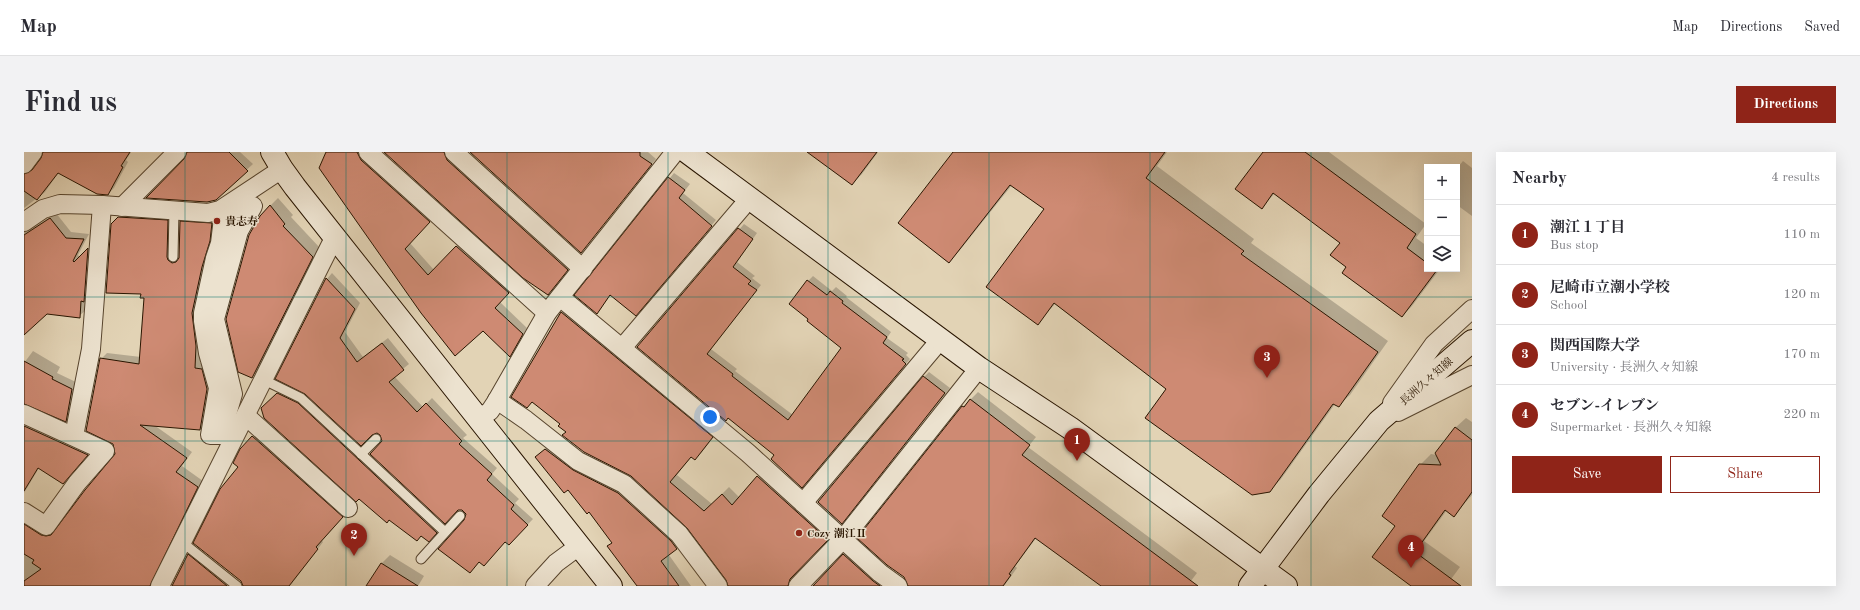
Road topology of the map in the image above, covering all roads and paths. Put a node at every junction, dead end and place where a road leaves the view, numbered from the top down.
1 (33, 152) edge
2 (176, 152) edge
3 (368, 152) edge
4 (454, 152) edge
5 (675, 152) edge
6 (687, 152) edge
7 (277, 161) edge
8 (24, 164) edge
9 (750, 199) junction
10 (102, 205) junction
11 (122, 207) junction
12 (174, 211) junction
13 (26, 217) edge
14 (335, 236) junction
15 (173, 257) dead end
16 (583, 268) junction
17 (560, 297) junction
18 (1472, 309) edge
19 (547, 313) junction
20 (941, 339) junction
21 (1472, 340) edge
22 (622, 348) junction
23 (979, 368) junction
24 (1472, 375) edge
25 (264, 380) junction
26 (497, 400) junction
27 (24, 414) edge
28 (246, 416) junction
29 (478, 420) junction
30 (1379, 421) junction
31 (74, 436) junction
32 (212, 437) junction
33 (376, 439) dead end
34 (231, 445) junction
35 (361, 454) junction
36 (803, 503) junction
37 (348, 508) dead end
38 (24, 512) edge
39 (460, 516) dead end
40 (445, 532) junction
41 (843, 539) junction
42 (182, 542) junction
43 (580, 546) junction
44 (420, 559) dead end
45 (1264, 569) junction
46 (160, 586) edge
47 (237, 586) edge
48 (535, 586) edge
49 (611, 586) edge
50 (718, 586) edge
51 (798, 586) edge
52 (898, 586) edge
53 (1250, 586) edge
54 (1286, 586) edge

1 - 8 street
2 - 11 street
3 - 19 street
4 - 16 street
5 - 16 street
6 - 9 street
7 - 12 street
7 - 14 street
9 - 20 street
9 - 22 street
10 - 11 street
10 - 13 street
10 - 31 street
11 - 12 street
12 - 15 lane
14 - 25 street
14 - 29 street
16 - 17 street
17 - 19 street
17 - 22 street
18 - 30 street
19 - 26 street
20 - 23 street
20 - 36 street
21 - 30 street, 長洲久々知線
22 - 36 street
23 - 41 street
23 - 45 street
24 - 30 street
25 - 28 street
25 - 35 lane
26 - 29 street
26 - 50 street
27 - 31 street
28 - 34 street
28 - 37 street
29 - 43 street
30 - 45 street, 長洲久々知線
31 - 38 street
32 - 32 street
32 - 34 street
33 - 35 lane
34 - 42 street
35 - 40 lane
36 - 41 street
39 - 40 lane
40 - 44 lane
41 - 51 street
41 - 52 street
42 - 46 street
42 - 47 lane
43 - 48 street
43 - 49 street
45 - 53 street, 長洲久々知線
45 - 54 street

